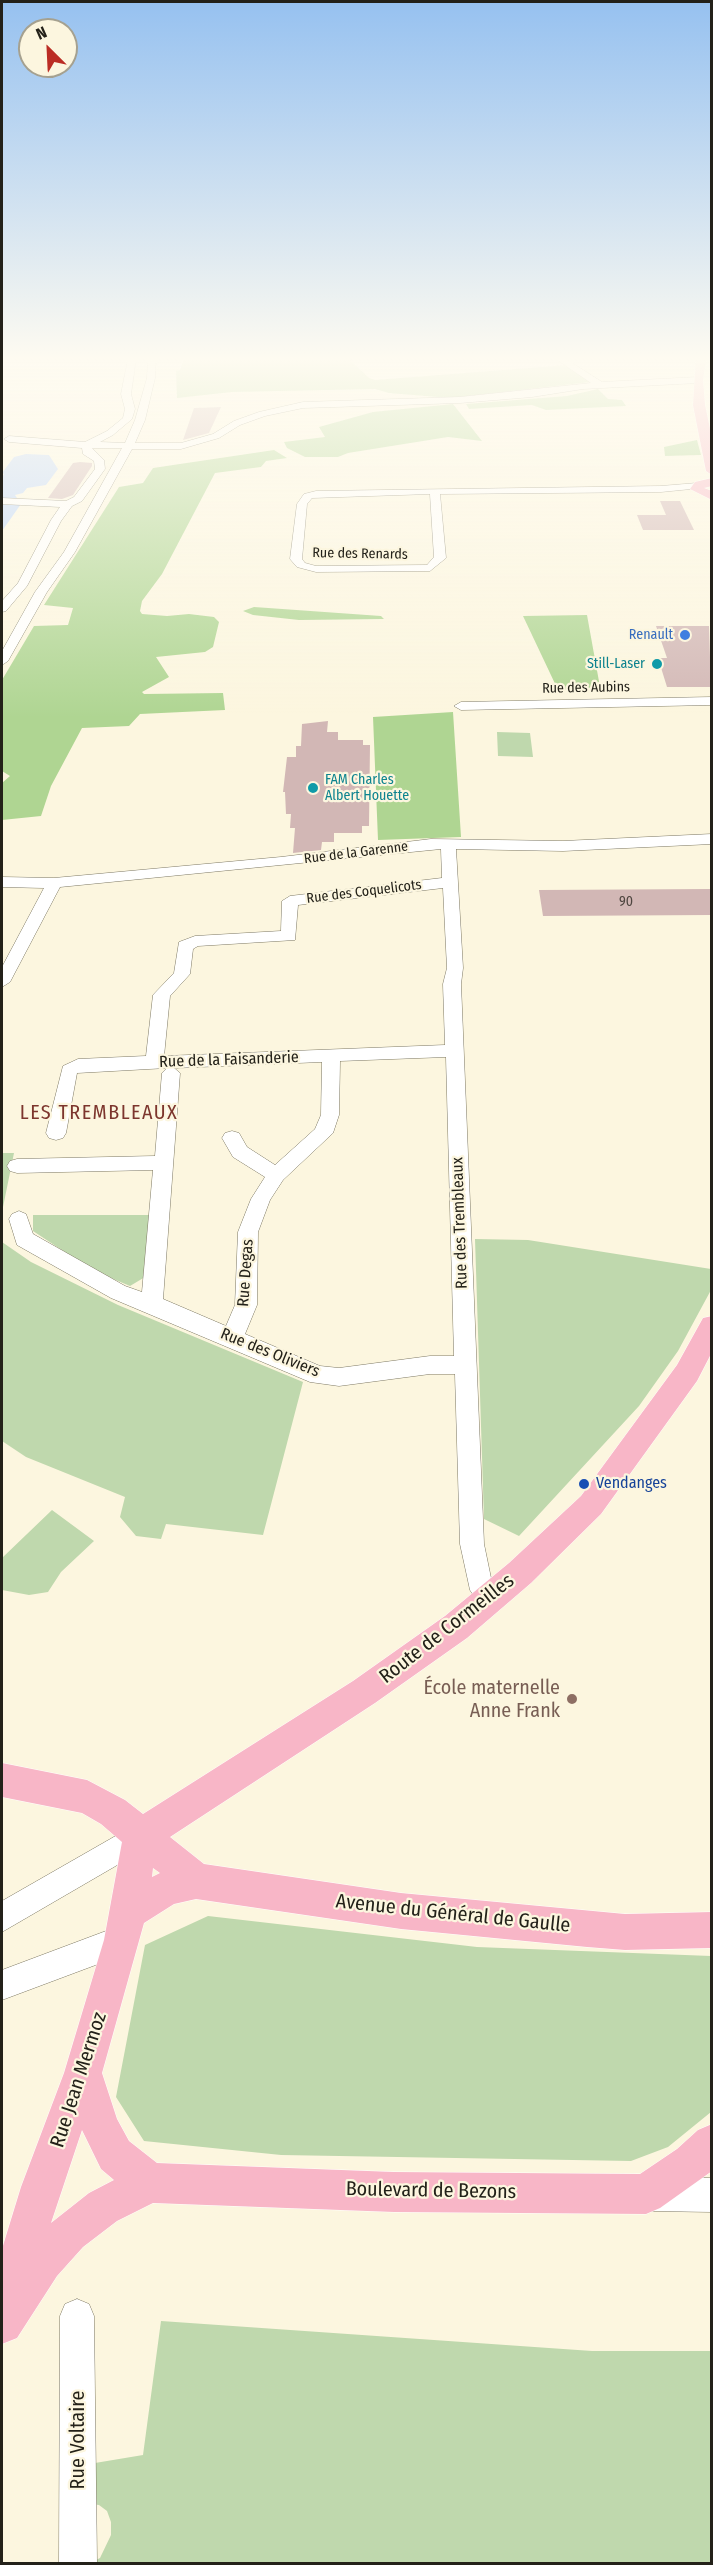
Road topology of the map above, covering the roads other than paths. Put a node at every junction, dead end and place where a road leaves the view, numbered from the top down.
1 (92, 479) edge
2 (112, 479) edge
3 (708, 486) edge
4 (435, 492) junction
5 (2, 501) edge
6 (68, 504) junction
7 (2, 608) edge
8 (2, 661) edge
9 (711, 701) edge
10 (461, 706) dead end
11 (711, 839) edge
12 (448, 843) junction
13 (2, 882) edge
14 (452, 882) junction
15 (54, 883) junction
16 (2, 982) edge
17 (454, 1051) junction
18 (331, 1057) junction
19 (163, 1068) junction
20 (56, 1133) dead end
21 (232, 1138) dead end
22 (164, 1163) junction
23 (17, 1166) dead end
24 (276, 1175) junction
25 (19, 1219) dead end
26 (152, 1304) junction
27 (711, 1326) edge
28 (232, 1338) junction
29 (465, 1365) junction
30 (490, 1599) junction
31 (2, 1780) edge
32 (140, 1836) junction
33 (196, 1881) junction
34 (2, 1917) edge
35 (126, 1926) junction
36 (711, 1930) edge
37 (2, 1985) edge
38 (83, 2073) junction
39 (711, 2144) edge
40 (150, 2183) junction
41 (646, 2194) junction
42 (711, 2194) edge
43 (77, 2316) dead end
44 (2, 2321) edge
45 (78, 2564) edge

1 - 6 street
2 - 8 street
3 - 4 street, Rue des Renards
4 - 4 street, Rue des Renards
5 - 6 street
6 - 7 street
9 - 10 street, Rue des Aubins
11 - 12 street, Rue de la Garenne
12 - 14 street, Rue des Trembleaux
12 - 15 street, Rue de la Garenne
13 - 15 street, Rue de la Garenne
14 - 17 street, Rue des Trembleaux
14 - 19 street, Rue des Coquelicots
15 - 16 street
17 - 18 street, Rue de la Faisanderie
17 - 29 street, Rue des Trembleaux
18 - 19 street, Rue de la Faisanderie
18 - 24 street, Rue Degas
19 - 20 street, Rue de la Faisanderie
19 - 22 street
21 - 24 street
22 - 23 street
22 - 26 street
24 - 28 street, Rue Degas
25 - 26 street, Rue des Oliviers
26 - 28 street, Rue des Oliviers
27 - 30 main road, Route de Cormeilles
28 - 29 street, Rue des Oliviers
29 - 30 street, Rue des Trembleaux
30 - 32 main road, Route de Cormeilles
31 - 32 main road
32 - 33 main road
32 - 34 street
32 - 35 main road, Rue Jean Mermoz
33 - 35 main road, Avenue du Général de Gaulle
33 - 36 main road, Avenue du Général de Gaulle
35 - 37 street
35 - 38 main road, Rue Jean Mermoz
38 - 40 main road
38 - 44 main road, Rue Jean Mermoz
39 - 41 main road
40 - 41 main road, Boulevard de Bezons
40 - 44 main road, Boulevard de Bezons
41 - 42 street, Boulevard de Bezons
43 - 45 street, Rue Voltaire

